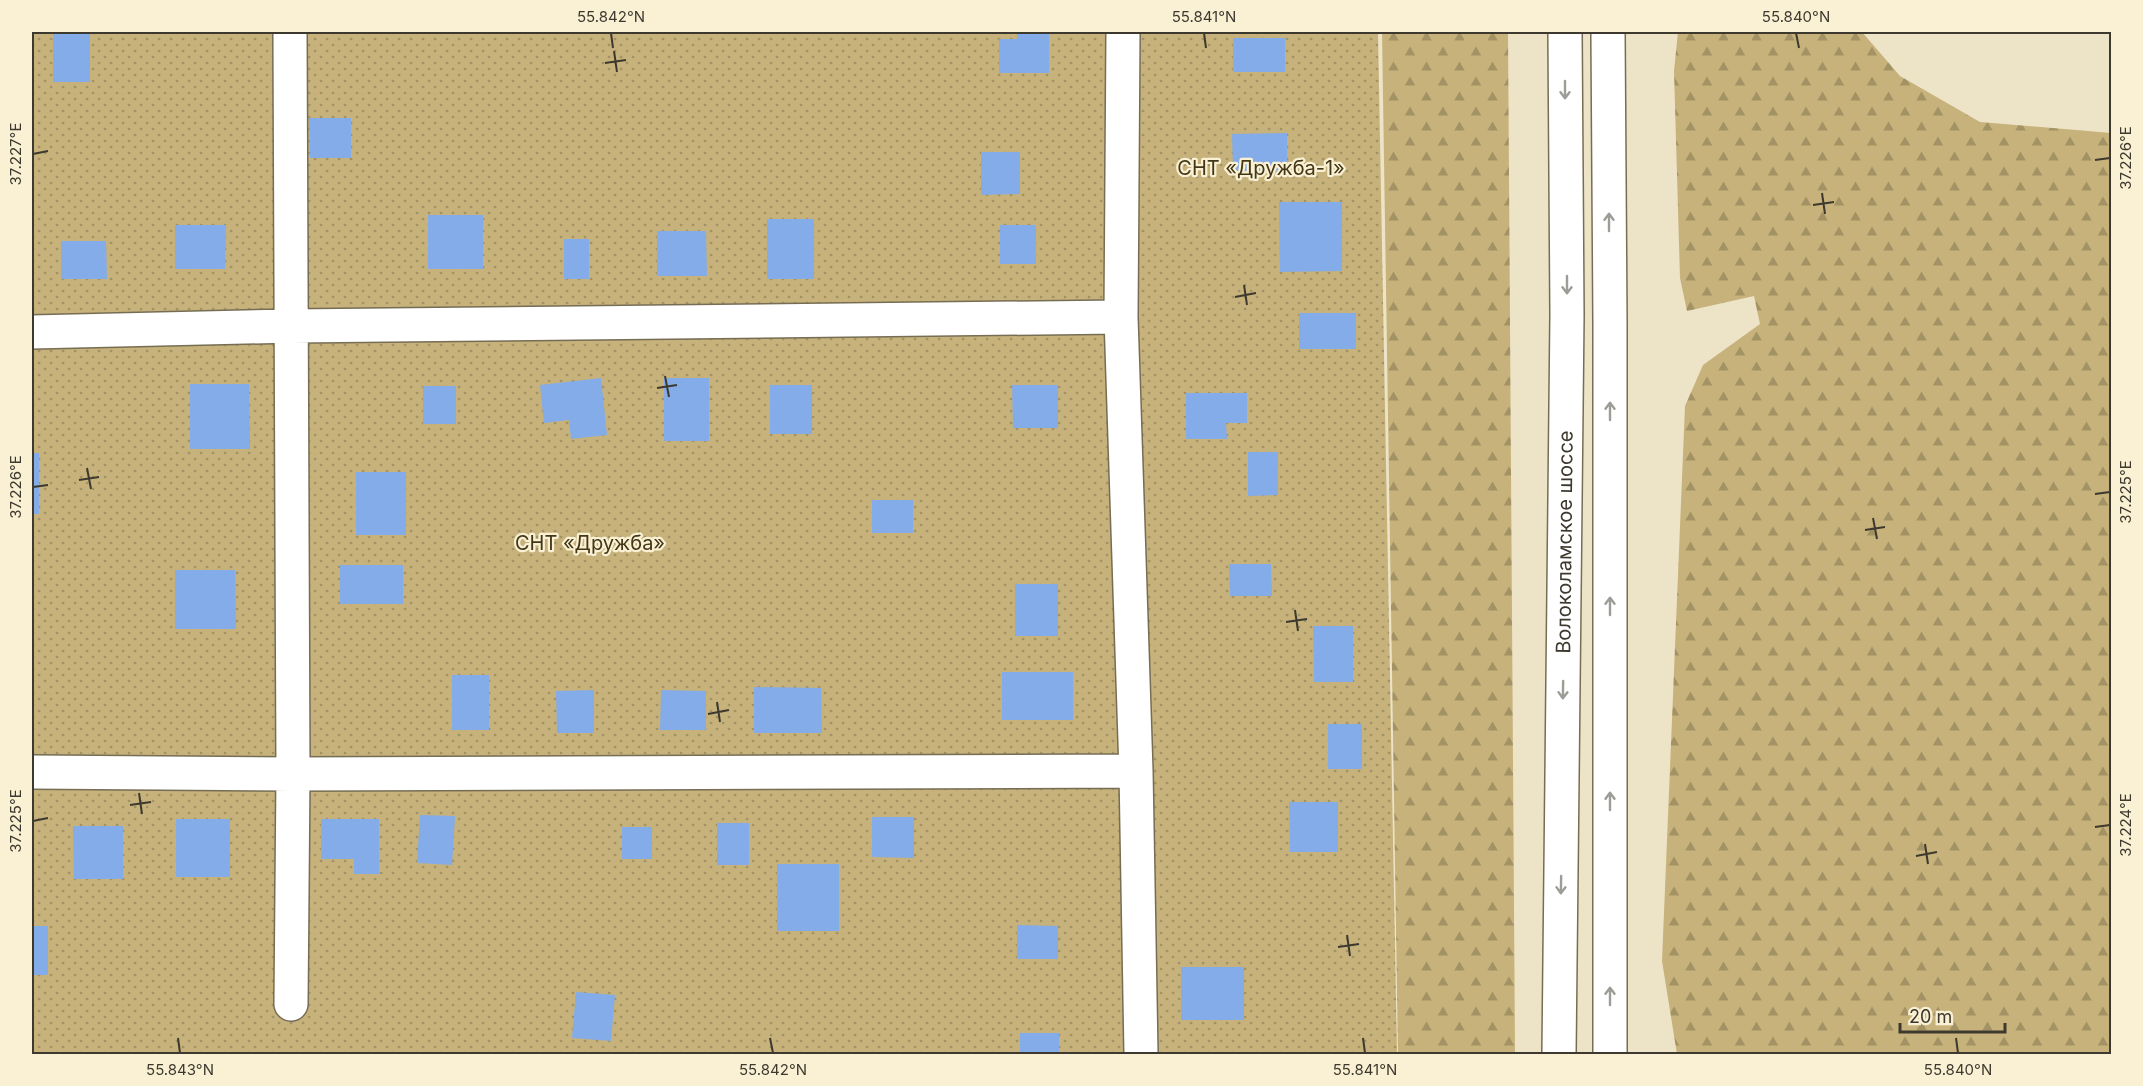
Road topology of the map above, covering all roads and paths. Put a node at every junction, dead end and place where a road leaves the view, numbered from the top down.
1 (290, 32) edge
2 (1123, 32) edge
3 (1565, 32) edge
4 (1608, 32) edge
5 (1121, 317) junction
6 (292, 326) junction
7 (32, 332) edge
8 (1136, 771) junction
9 (32, 772) edge
10 (293, 774) junction
11 (291, 1004) dead end
12 (1140, 1054) edge
13 (1559, 1054) edge
14 (1610, 1054) edge

1 - 6 main road
2 - 5 main road
3 -> 13 main road, Волоколамское шоссе
14 -> 4 main road
5 - 6 main road
5 - 8 main road
6 - 7 main road
6 - 10 main road
8 - 10 main road
8 - 12 main road
9 - 10 main road
10 - 11 main road

